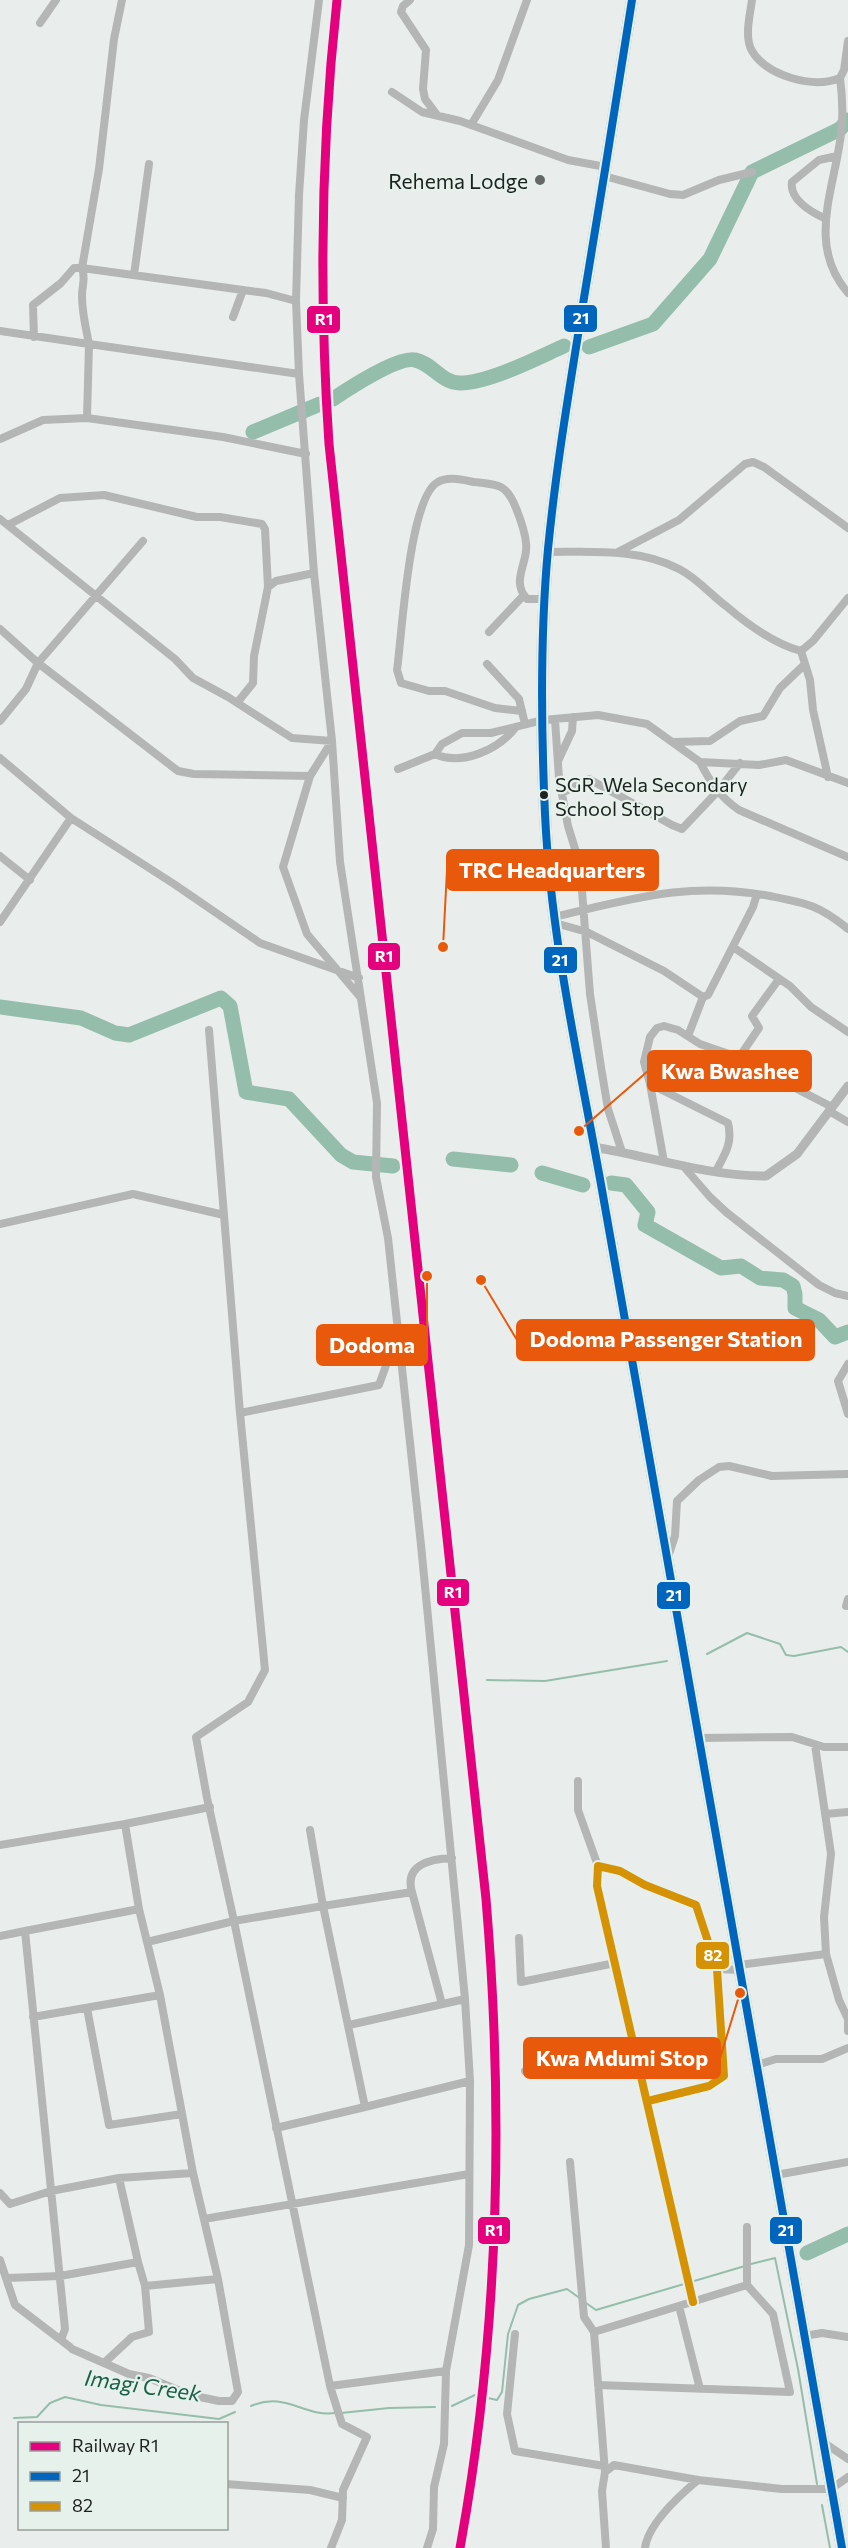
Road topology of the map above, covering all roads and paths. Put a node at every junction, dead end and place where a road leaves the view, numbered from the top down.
1 (56, 0) edge
2 (122, 0) edge
3 (320, 0) edge
4 (410, 0) edge
5 (527, 0) edge
6 (633, 0) edge
7 (752, 0) edge
8 (40, 22) dead end
9 (848, 41) edge
10 (840, 78) junction
11 (392, 92) dead end
12 (437, 115) junction
13 (471, 125) junction
14 (844, 148) edge
15 (837, 156) junction
16 (149, 164) dead end
17 (605, 172) junction
18 (752, 172) dead end
19 (824, 218) junction
20 (82, 268) junction
21 (134, 275) junction
22 (243, 290) junction
23 (848, 292) edge
24 (296, 301) junction
25 (233, 317) dead end
26 (0, 331) edge
27 (34, 336) junction
28 (89, 344) junction
29 (299, 374) junction
30 (87, 418) junction
31 (0, 439) edge
32 (306, 454) junction
33 (0, 519) edge
34 (8, 525) junction
35 (848, 528) edge
36 (144, 541) dead end
37 (548, 552) junction
38 (618, 552) junction
39 (314, 573) junction
40 (268, 587) junction
41 (524, 595) junction
42 (97, 597) junction
43 (848, 598) edge
44 (545, 599) junction
45 (0, 629) edge
46 (489, 632) dead end
47 (801, 651) junction
48 (38, 663) junction
49 (487, 664) dead end
50 (804, 665) junction
51 (237, 703) junction
52 (522, 711) junction
53 (573, 717) junction
54 (549, 720) junction
55 (0, 721) edge
56 (521, 725) junction
57 (332, 741) junction
58 (673, 742) junction
59 (435, 754) junction
60 (0, 758) edge
61 (558, 761) junction
62 (700, 762) junction
63 (740, 763) junction
64 (398, 770) dead end
65 (310, 776) junction
66 (828, 777) junction
67 (848, 783) edge
68 (717, 792) junction
69 (562, 793) junction
70 (71, 818) junction
71 (0, 856) edge
72 (848, 857) edge
73 (30, 880) junction
74 (757, 894) junction
75 (585, 909) junction
76 (554, 920) junction
77 (0, 921) edge
78 (848, 929) edge
79 (587, 932) junction
80 (733, 947) junction
81 (338, 971) junction
82 (359, 978) junction
83 (779, 979) junction
84 (703, 997) junction
85 (361, 998) junction
86 (209, 1030) dead end
87 (848, 1032) edge
88 (688, 1036) junction
89 (738, 1059) junction
90 (650, 1084) junction
91 (848, 1086) edge
92 (830, 1109) junction
93 (848, 1122) edge
94 (594, 1147) junction
95 (622, 1152) junction
96 (664, 1162) junction
97 (684, 1167) junction
98 (716, 1171) junction
99 (224, 1215) junction
100 (0, 1224) edge
101 (848, 1296) edge
102 (398, 1331) junction
103 (725, 1347) dead end
104 (632, 1358) junction
105 (848, 1364) edge
106 (240, 1413) junction
107 (848, 1414) edge
108 (848, 1474) edge
109 (667, 1560) junction
110 (699, 1738) junction
111 (815, 1745) junction
112 (848, 1748) edge
113 (578, 1781) dead end
114 (210, 1807) junction
115 (848, 1812) edge
116 (825, 1814) junction
117 (125, 1824) junction
118 (310, 1830) dead end
119 (0, 1845) edge
120 (452, 1858) junction
121 (598, 1866) junction
122 (412, 1892) junction
123 (323, 1906) junction
124 (139, 1909) junction
125 (234, 1921) junction
126 (25, 1931) junction
127 (0, 1936) edge
128 (519, 1938) dead end
129 (147, 1942) junction
130 (826, 1954) junction
131 (615, 1963) junction
132 (739, 1968) junction
133 (717, 1969) junction
134 (160, 1995) junction
135 (465, 1999) junction
136 (442, 2004) junction
137 (87, 2008) junction
138 (33, 2017) junction
139 (848, 2020) edge
140 (349, 2025) junction
141 (848, 2031) edge
142 (635, 2047) junction
143 (848, 2048) edge
144 (756, 2065) junction
145 (525, 2071) dead end
146 (470, 2082) junction
147 (648, 2101) junction
148 (365, 2107) junction
149 (182, 2114) junction
150 (276, 2128) junction
151 (570, 2162) dead end
152 (848, 2162) edge
153 (193, 2173) junction
154 (469, 2174) junction
155 (776, 2175) junction
156 (119, 2178) junction
157 (51, 2191) junction
158 (0, 2193) edge
159 (292, 2203) junction
160 (204, 2220) junction
161 (747, 2227) dead end
162 (0, 2260) edge
163 (138, 2262) junction
164 (60, 2276) junction
165 (7, 2278) junction
166 (218, 2279) junction
167 (747, 2285) junction
168 (145, 2286) junction
169 (693, 2301) junction
170 (679, 2306) junction
171 (594, 2332) junction
172 (515, 2334) dead end
173 (804, 2336) junction
174 (848, 2337) edge
175 (61, 2340) junction
176 (104, 2363) junction
177 (446, 2371) junction
178 (598, 2385) junction
179 (330, 2386) junction
180 (700, 2389) junction
181 (823, 2442) junction
182 (848, 2459) edge
183 (605, 2469) junction
184 (848, 2477) edge
185 (698, 2480) junction
186 (228, 2484) edge
187 (831, 2489) junction
188 (343, 2498) junction
189 (331, 2548) edge
190 (427, 2548) edge
191 (606, 2548) edge
192 (645, 2548) edge
193 (842, 2548) edge

1 - 8 street
2 - 20 street
3 - 24 street
4 - 12 street
5 - 13 street
6 - 17 highway
7 - 10 street
9 - 10 street
10 - 14 street
11 - 12 street
12 - 13 street
13 - 17 street
14 - 15 street
15 - 19 street
15 - 19 street
16 - 21 street
17 - 18 street
17 - 37 highway
19 - 23 street
20 - 21 street
20 - 27 street
20 - 28 street
21 - 22 street
22 - 24 street
22 - 25 street
24 - 29 street
26 - 27 street
27 - 28 street
28 - 29 street
28 - 30 street
29 - 32 street
30 - 31 street
30 - 32 street
32 - 39 street
33 - 34 street
34 - 40 street
34 - 42 street
35 - 38 street
36 - 42 street
37 - 38 street
37 - 44 highway
38 - 47 street
39 - 40 street
39 - 57 street
40 - 51 street
41 - 44 street
41 - 46 street
41 - 52 street
42 - 48 street
42 - 51 street
43 - 47 street
44 - 54 highway
45 - 48 street
47 - 50 street
48 - 55 street
48 - 65 street
49 - 52 street
50 - 58 street
50 - 66 street
51 - 57 street
52 - 56 street
53 - 54 street
53 - 58 street
53 - 61 street
54 - 56 street
54 - 61 street
54 - 76 highway
56 - 59 street
56 - 59 street
57 - 65 street
57 - 82 street
58 - 62 street
59 - 64 street
60 - 70 street
61 - 69 street
62 - 63 street
62 - 68 street
63 - 66 street
63 - 68 street
65 - 81 street
66 - 67 street
68 - 69 street
68 - 72 street
69 - 75 street
70 - 73 street
70 - 81 street
71 - 73 street
73 - 77 street
74 - 75 street
74 - 78 street
74 - 80 street
75 - 76 street
75 - 79 street
76 - 79 street
76 - 94 highway
79 - 84 street
79 - 95 street
80 - 83 street
80 - 84 street
81 - 82 street
81 - 85 street
82 - 85 street
83 - 87 street
83 - 89 street
84 - 88 street
85 - 102 street
86 - 99 street
88 - 89 street
88 - 90 street
89 - 92 street
90 - 96 street
90 - 98 street
91 - 92 street
92 - 93 street
92 - 98 street
94 - 95 street
94 - 104 highway
95 - 96 street
96 - 97 street
97 - 98 street
97 - 101 street
99 - 100 street
99 - 106 street
102 - 106 street
102 - 120 street
103 - 104 street
104 - 109 highway
105 - 107 street
106 - 114 street
108 - 109 street
109 - 110 highway
110 - 111 street
110 - 132 highway
111 - 112 street
111 - 116 street
113 - 121 street
114 - 117 street
114 - 125 street
115 - 116 street
116 - 130 street
117 - 119 street
117 - 124 street
118 - 123 street
120 - 122 street
120 - 135 street
121 - 131 street
121 - 133 street
122 - 123 street
122 - 136 street
123 - 125 street
123 - 140 street
124 - 126 street
124 - 129 street
125 - 129 street
125 - 150 street
126 - 127 street
126 - 138 street
128 - 131 street
129 - 134 street
130 - 132 street
130 - 139 street
131 - 142 street
132 - 133 street
132 - 144 highway
133 - 147 street
134 - 137 street
134 - 149 street
135 - 136 street
135 - 146 street
136 - 140 street
137 - 138 street
137 - 149 street
138 - 157 street
139 - 141 street
140 - 148 street
142 - 145 street
142 - 147 street
143 - 144 street
144 - 155 highway
146 - 148 street
146 - 154 street
147 - 169 street
148 - 150 street
149 - 153 street
150 - 159 street
151 - 171 street
152 - 155 street
153 - 156 street
153 - 160 street
154 - 159 street
154 - 177 street
155 - 173 highway
156 - 157 street
156 - 163 street
157 - 158 street
157 - 164 street
159 - 160 street
159 - 179 street
160 - 166 street
161 - 167 street
162 - 165 street
163 - 164 street
163 - 168 street
164 - 165 street
164 - 175 street
165 - 175 street
166 - 168 street
166 - 176 street
167 - 169 street
167 - 180 street
168 - 176 street
169 - 170 street
170 - 171 street
170 - 180 street
171 - 178 street
172 - 183 street
173 - 174 street
173 - 181 highway
175 - 176 street
177 - 179 street
177 - 190 street
178 - 180 street
178 - 183 street
179 - 188 street
181 - 182 street
181 - 187 highway
183 - 185 street
183 - 191 street
184 - 187 street
185 - 187 street
185 - 192 street
186 - 188 street
187 - 193 highway
188 - 189 street

